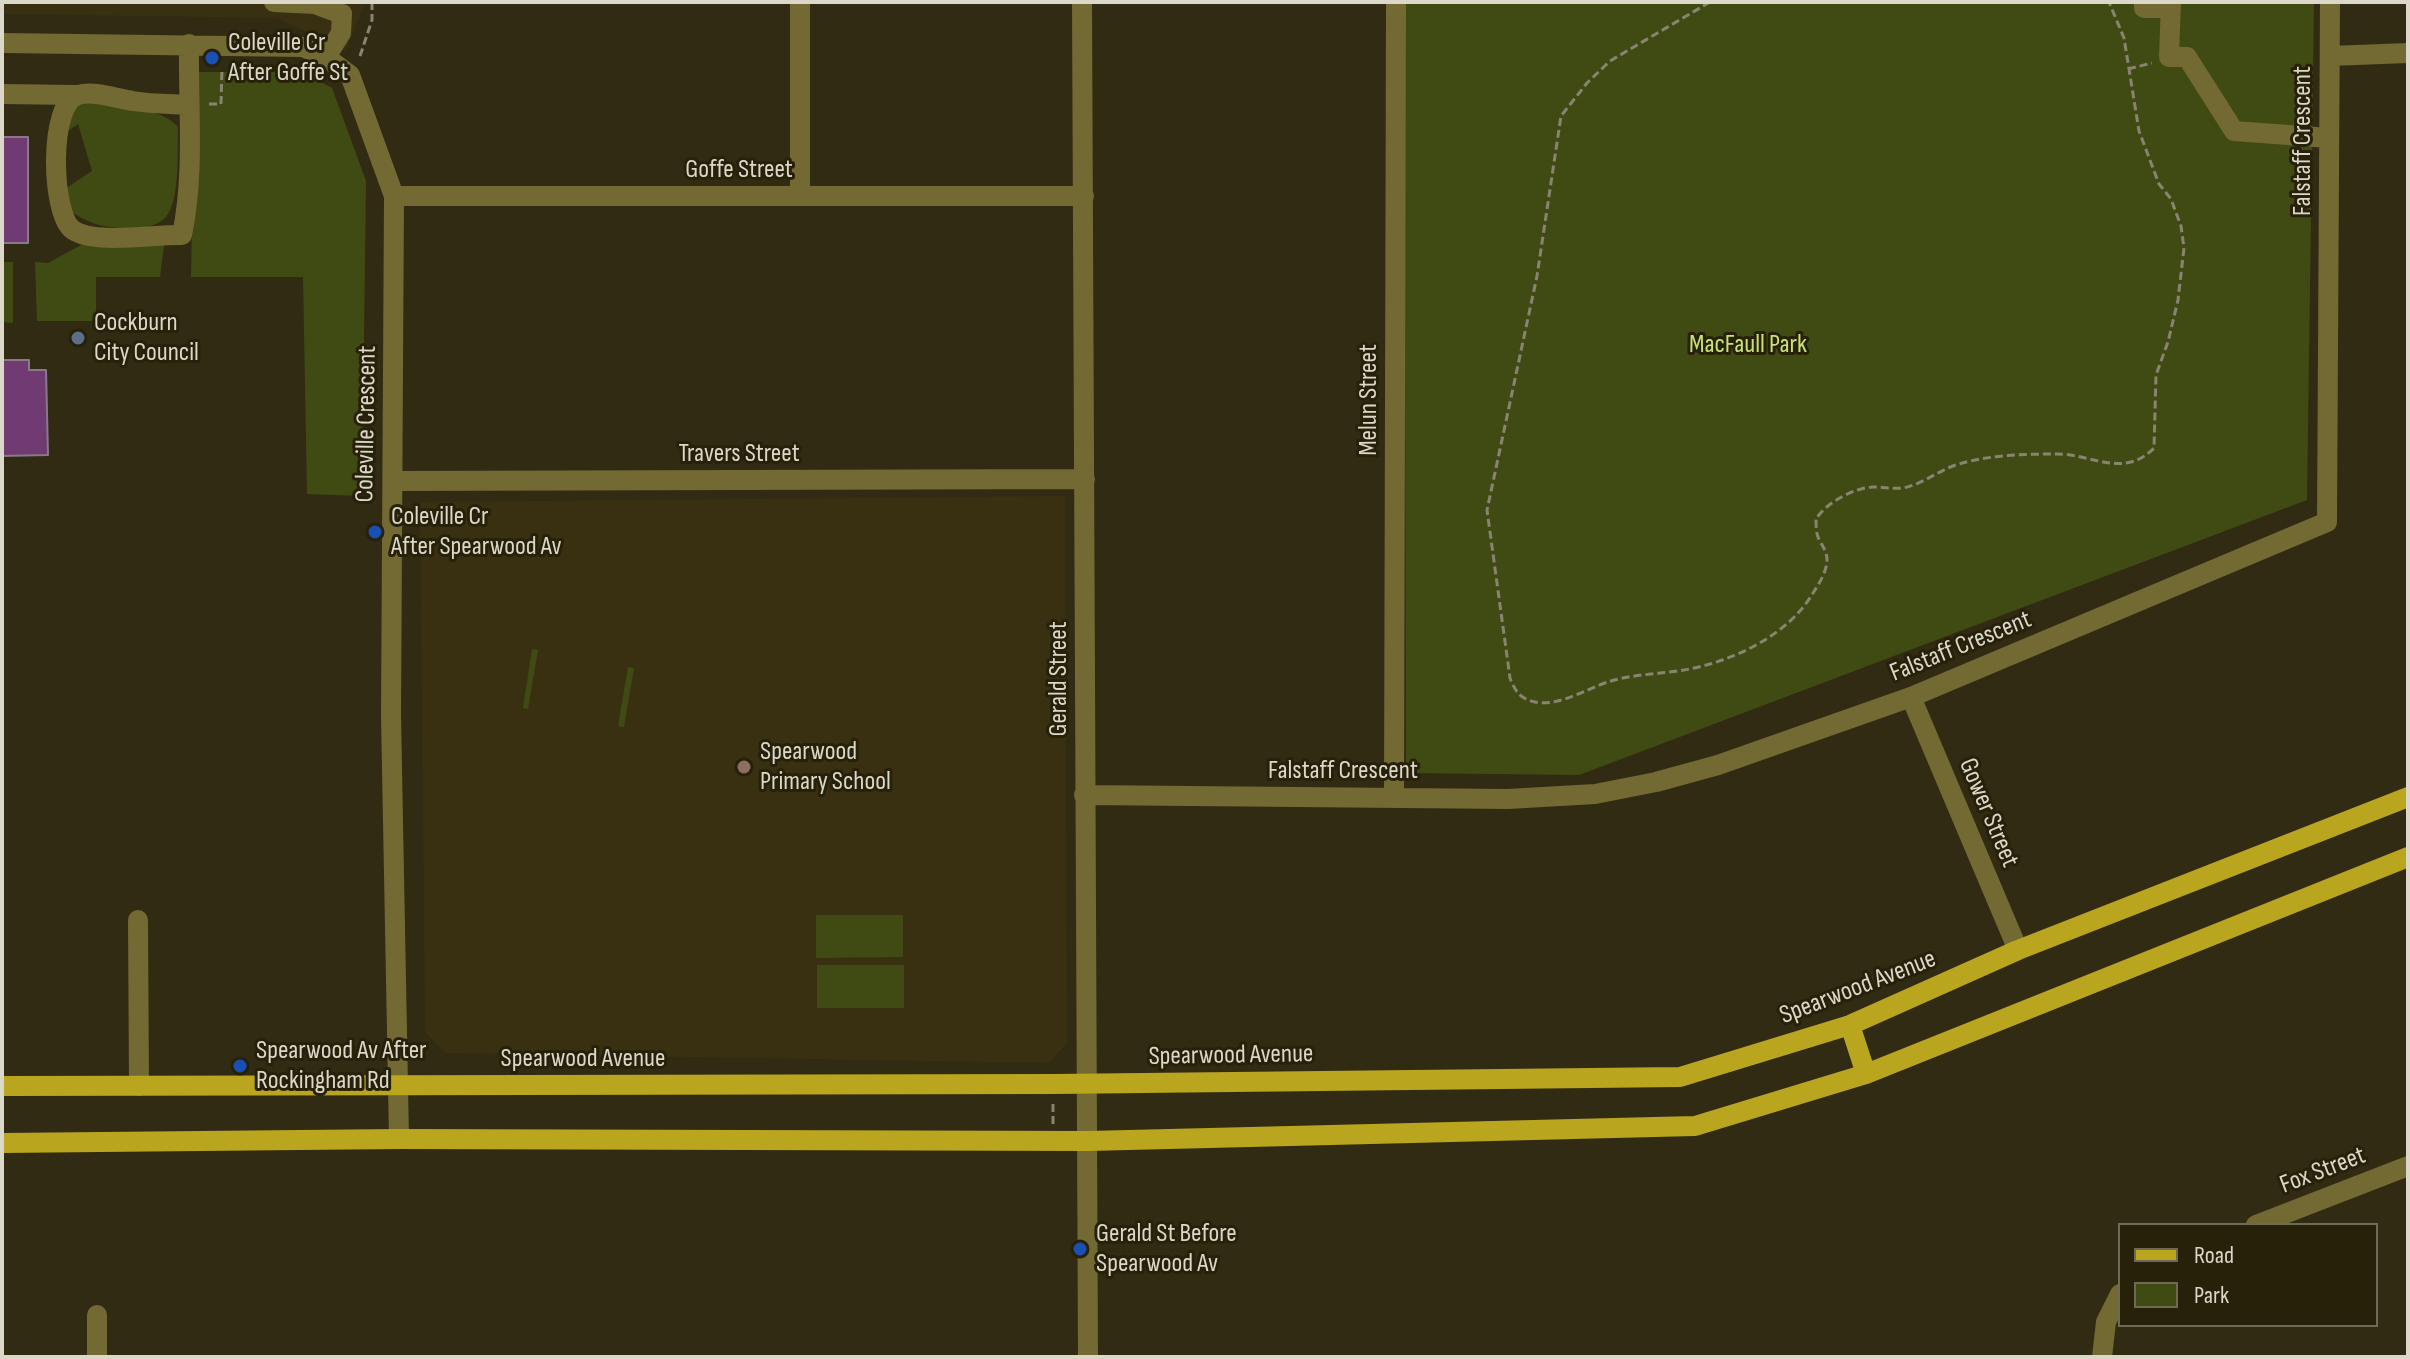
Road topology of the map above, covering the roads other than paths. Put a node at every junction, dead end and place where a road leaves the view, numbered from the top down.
1 (274, 2) edge
2 (800, 2) edge
3 (1082, 2) edge
4 (1396, 2) edge
5 (2144, 2) edge
6 (2330, 2) edge
7 (2171, 5) edge
8 (2, 43) edge
9 (189, 44) junction
10 (2408, 53) edge
11 (2330, 56) junction
12 (326, 57) junction
13 (2, 94) edge
14 (77, 95) junction
15 (188, 105) junction
16 (2329, 138) junction
17 (394, 196) junction
18 (800, 196) junction
19 (1084, 196) junction
20 (1085, 479) junction
21 (393, 481) junction
22 (1911, 697) junction
23 (1084, 795) junction
24 (2408, 797) edge
25 (1394, 798) junction
26 (2408, 857) edge
27 (138, 920) dead end
28 (2018, 950) junction
29 (1850, 1025) junction
30 (1866, 1074) junction
31 (1088, 1083) junction
32 (399, 1085) junction
33 (2, 1086) edge
34 (139, 1086) junction
35 (399, 1139) junction
36 (1088, 1141) junction
37 (2, 1143) edge
38 (2408, 1166) edge
39 (2261, 1223) edge
40 (2118, 1298) edge
41 (97, 1315) dead end
42 (97, 1357) edge
43 (1088, 1357) edge
44 (2102, 1357) edge

1 - 12 street
2 - 18 street
3 - 19 street, Gerald Street
4 - 25 street, Melun Street
5 - 7 street
6 - 11 street, Falstaff Crescent
7 - 16 street
8 - 9 street
9 - 12 street
9 - 15 street
10 - 11 street
11 - 16 street, Falstaff Crescent
12 - 17 street, Coleville Crescent
13 - 14 street
14 - 15 street
14 - 15 street
16 - 22 street, Falstaff Crescent
17 - 18 street, Goffe Street
17 - 21 street, Coleville Crescent
18 - 19 street, Goffe Street
19 - 20 street, Gerald Street
20 - 21 street, Travers Street
20 - 23 street, Gerald Street
21 - 32 street, Coleville Crescent
22 - 25 street, Falstaff Crescent
22 - 28 street, Gower Street
23 - 25 street, Falstaff Crescent
23 - 31 street, Gerald Street
24 - 28 main road, Spearwood Avenue
26 - 30 main road
27 - 34 street
28 - 29 main road, Spearwood Avenue
29 - 30 main road
29 - 31 main road, Spearwood Avenue
30 - 36 main road
31 - 32 main road, Spearwood Avenue
31 - 36 street, Gerald Street
32 - 34 main road, Spearwood Avenue
32 - 35 street, Coleville Crescent
33 - 34 main road, Spearwood Avenue
35 - 36 main road
35 - 37 main road
36 - 43 street, Gerald Street
38 - 39 street, Fox Street
40 - 44 street
41 - 42 street

